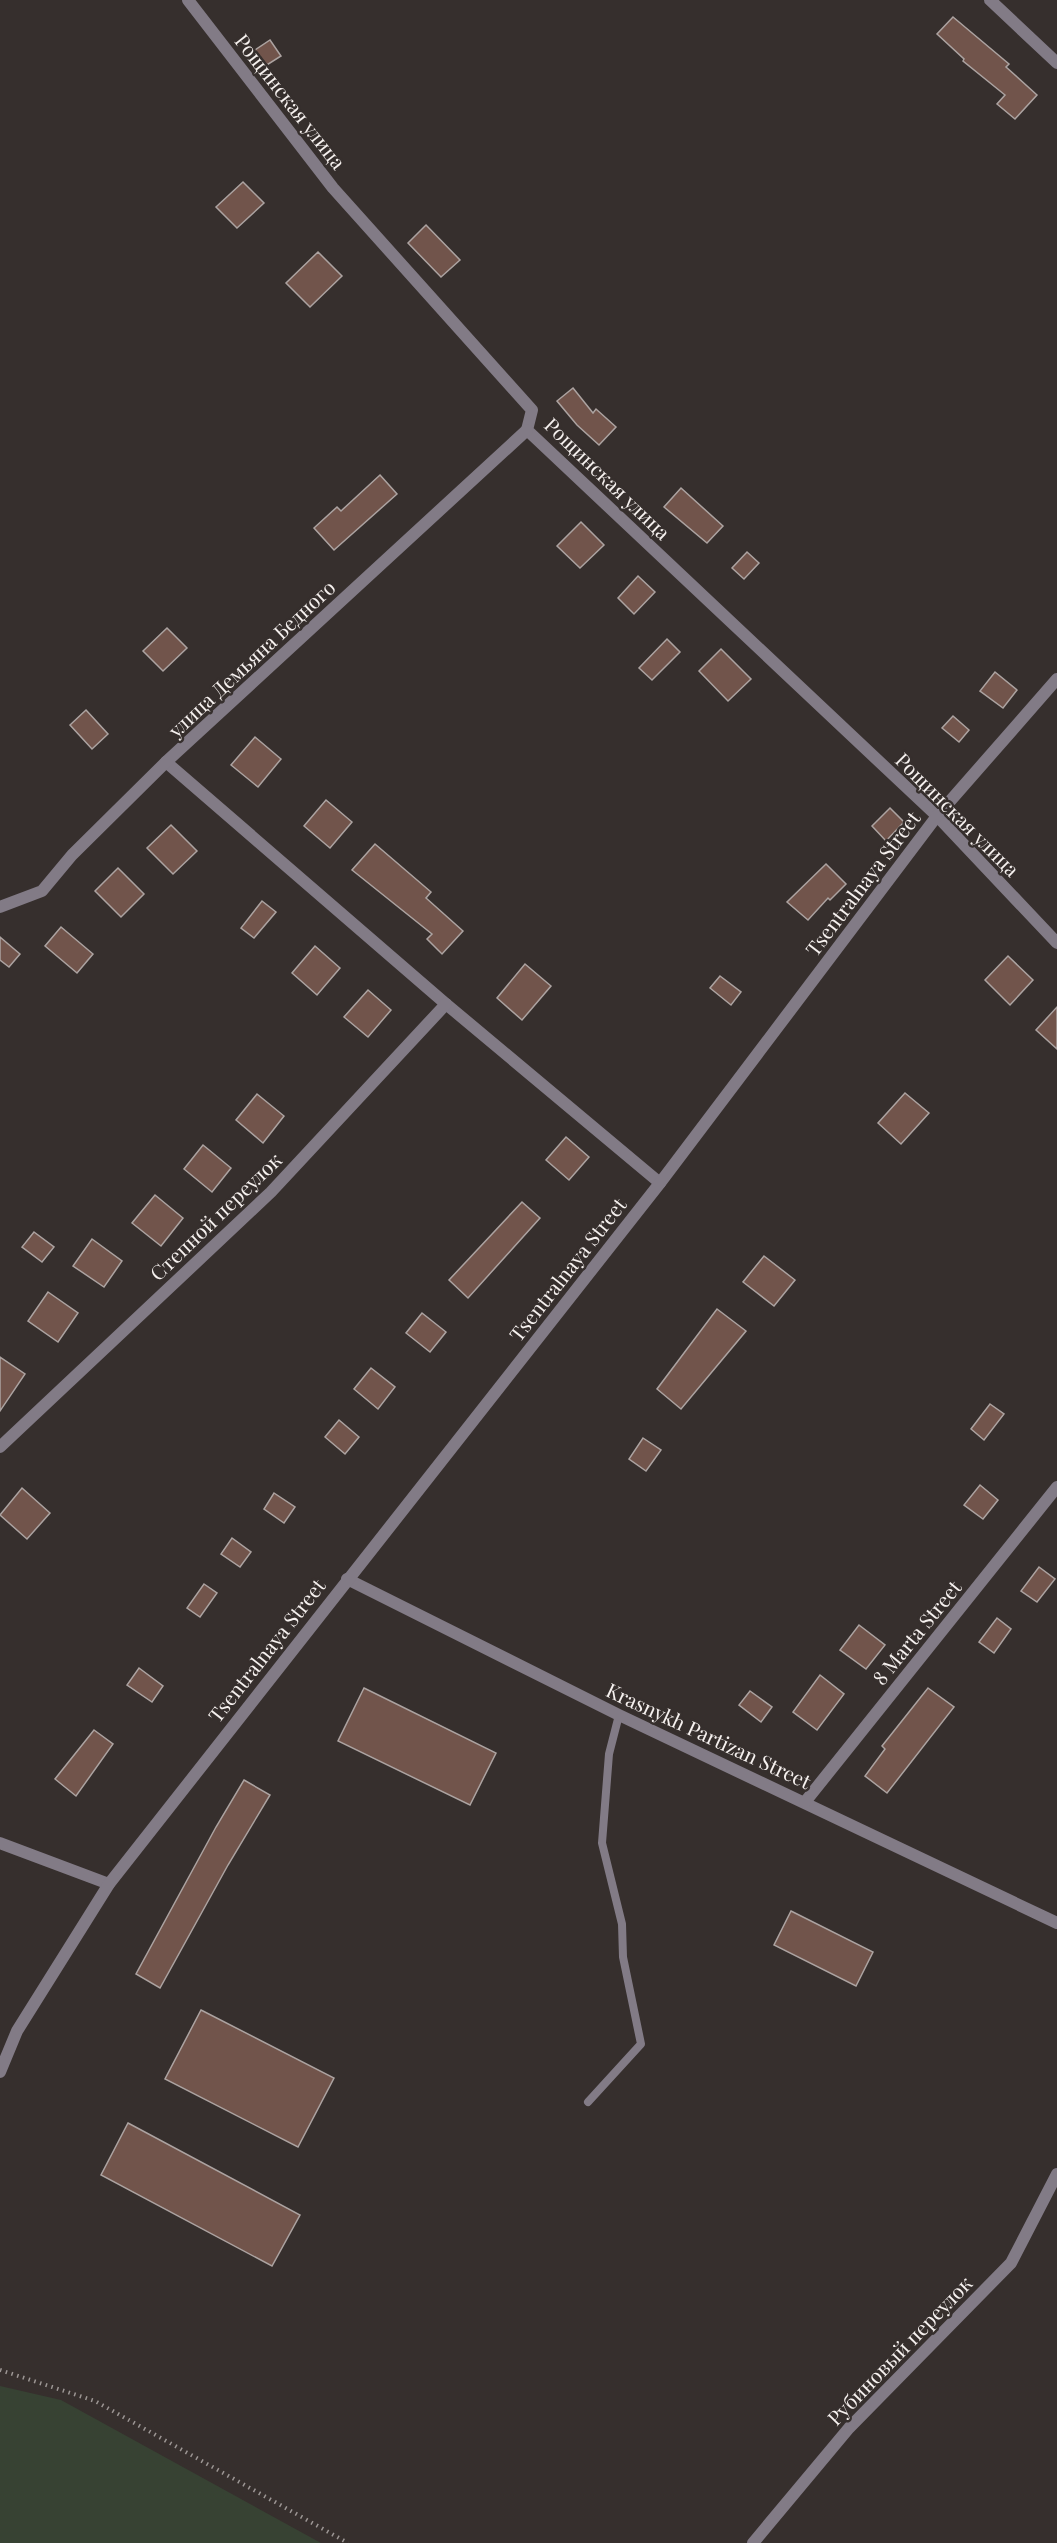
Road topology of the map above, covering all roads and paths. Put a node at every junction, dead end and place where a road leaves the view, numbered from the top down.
1 (188, 0) edge
2 (990, 0) edge
3 (1057, 63) edge
4 (527, 430) junction
5 (1057, 679) edge
6 (166, 762) junction
7 (937, 816) junction
8 (0, 907) edge
9 (1057, 943) edge
10 (446, 1004) junction
11 (660, 1183) junction
12 (0, 1447) edge
13 (1057, 1487) edge
14 (347, 1579) junction
15 (619, 1715) junction
16 (805, 1802) junction
17 (0, 1843) edge
18 (109, 1884) junction
19 (1057, 1923) edge
20 (0, 2072) edge
21 (588, 2102) dead end
22 (1057, 2174) edge
23 (0, 2370) edge
24 (348, 2543) edge
25 (753, 2543) edge

1 - 4 street, Рощинская улица
2 - 3 street
4 - 6 street, улица Демьяна Бедного
4 - 7 street, Рощинская улица
5 - 7 street, Tsentralnaya Street
6 - 8 street, улица Демьяна Бедного
6 - 10 street
7 - 9 street, Рощинская улица
7 - 11 street, Tsentralnaya Street
10 - 11 street
10 - 12 street, Степной переулок
11 - 14 street, Tsentralnaya Street
13 - 16 street, 8 Marta Street
14 - 15 street, Krasnykh Partizan Street
14 - 18 street, Tsentralnaya Street
15 - 16 street, Krasnykh Partizan Street
15 - 21 lane
16 - 19 street, Krasnykh Partizan Street
17 - 18 street
18 - 20 street, Tsentralnaya Street
22 - 25 street, Рубиновый переулок
23 - 24 path

